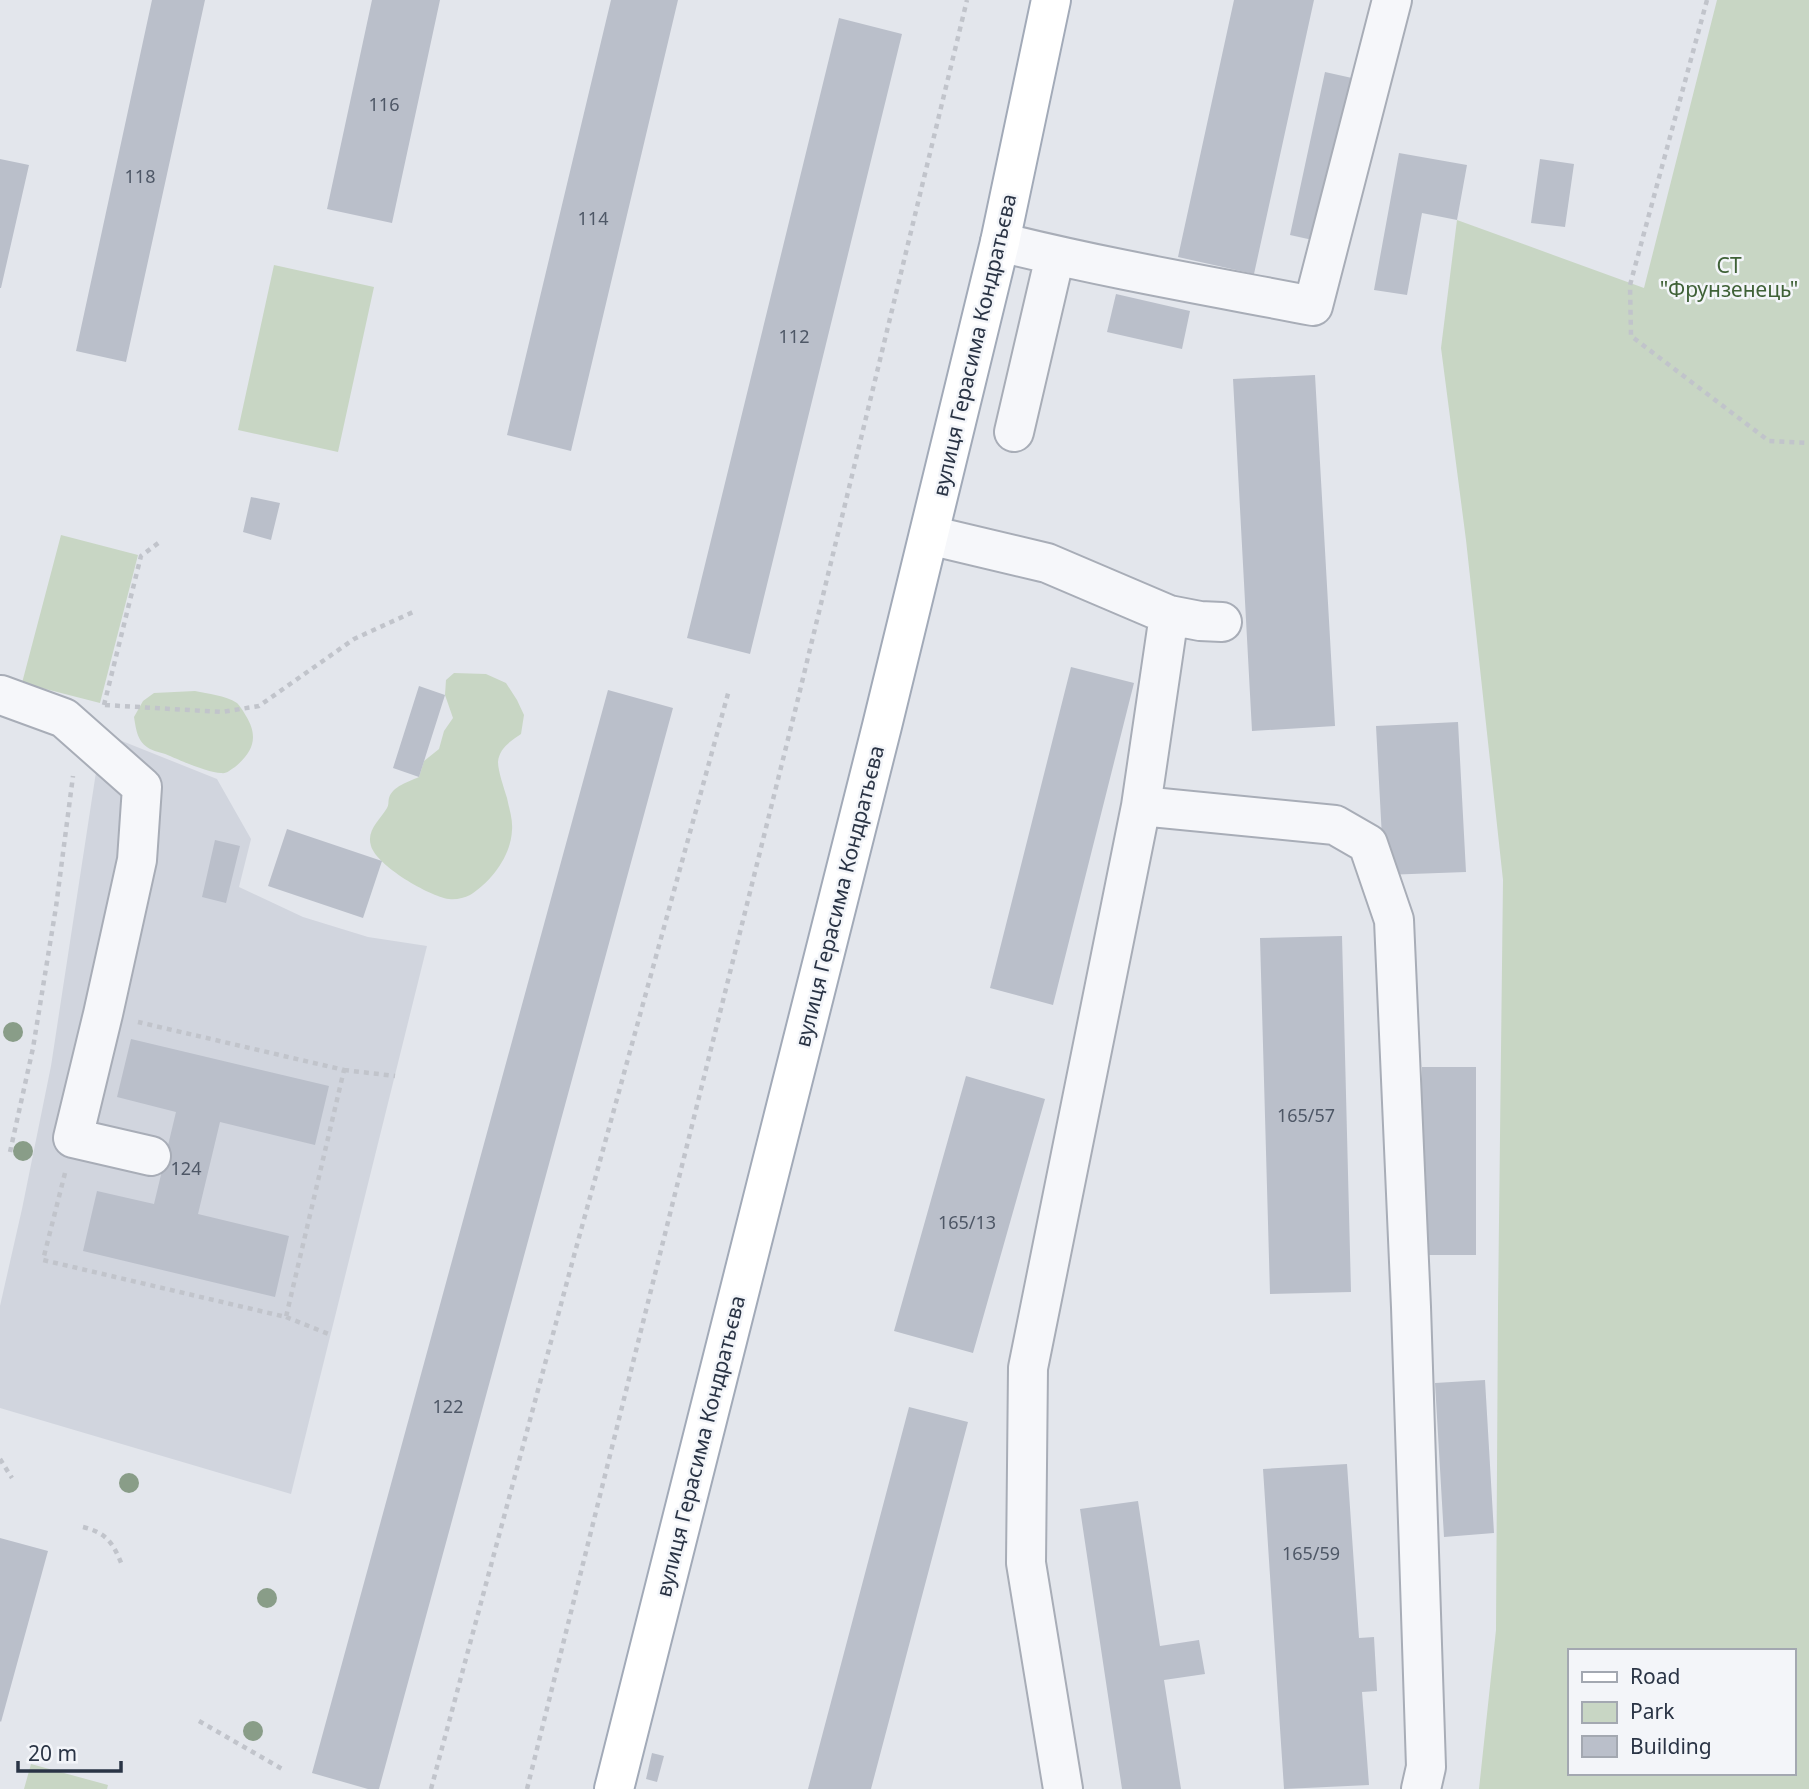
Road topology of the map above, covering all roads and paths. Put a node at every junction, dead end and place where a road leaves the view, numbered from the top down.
1 (967, 0) edge
2 (1051, 0) edge
3 (1392, 0) edge
4 (1707, 0) edge
5 (1000, 242) junction
6 (1055, 256) junction
7 (1014, 432) dead end
8 (1809, 443) edge
9 (929, 535) junction
10 (161, 541) dead end
11 (414, 612) dead end
12 (1169, 615) junction
13 (1222, 622) dead end
14 (729, 690) dead end
15 (1, 695) edge
16 (91, 718) junction
17 (1141, 806) junction
18 (103, 1014) junction
19 (344, 1070) junction
20 (395, 1076) dead end
21 (73, 1138) junction
22 (10, 1152) dead end
23 (151, 1156) dead end
24 (286, 1317) junction
25 (331, 1335) dead end
26 (0, 1460) edge
27 (12, 1478) dead end
28 (83, 1527) dead end
29 (122, 1565) dead end
30 (198, 1721) dead end
31 (284, 1770) dead end
32 (431, 1789) edge
33 (527, 1789) edge
34 (614, 1789) edge
35 (1063, 1789) edge
36 (1421, 1789) edge

1 - 33 path
2 - 5 main road, вулиця Герасима Кондратьєва
3 - 6 lane
4 - 8 path
5 - 6 lane
5 - 9 main road, вулиця Герасима Кондратьєва
6 - 7 lane
9 - 12 lane
9 - 34 main road, вулиця Герасима Кондратьєва
10 - 16 path
11 - 16 path
12 - 13 lane
12 - 17 lane
14 - 32 path
15 - 16 lane
16 - 18 lane
16 - 22 path
17 - 35 lane
17 - 36 lane
18 - 19 path
18 - 21 lane
19 - 20 path
19 - 24 path
21 - 23 lane
21 - 24 path
24 - 25 path
26 - 27 path
28 - 29 path
30 - 31 path

